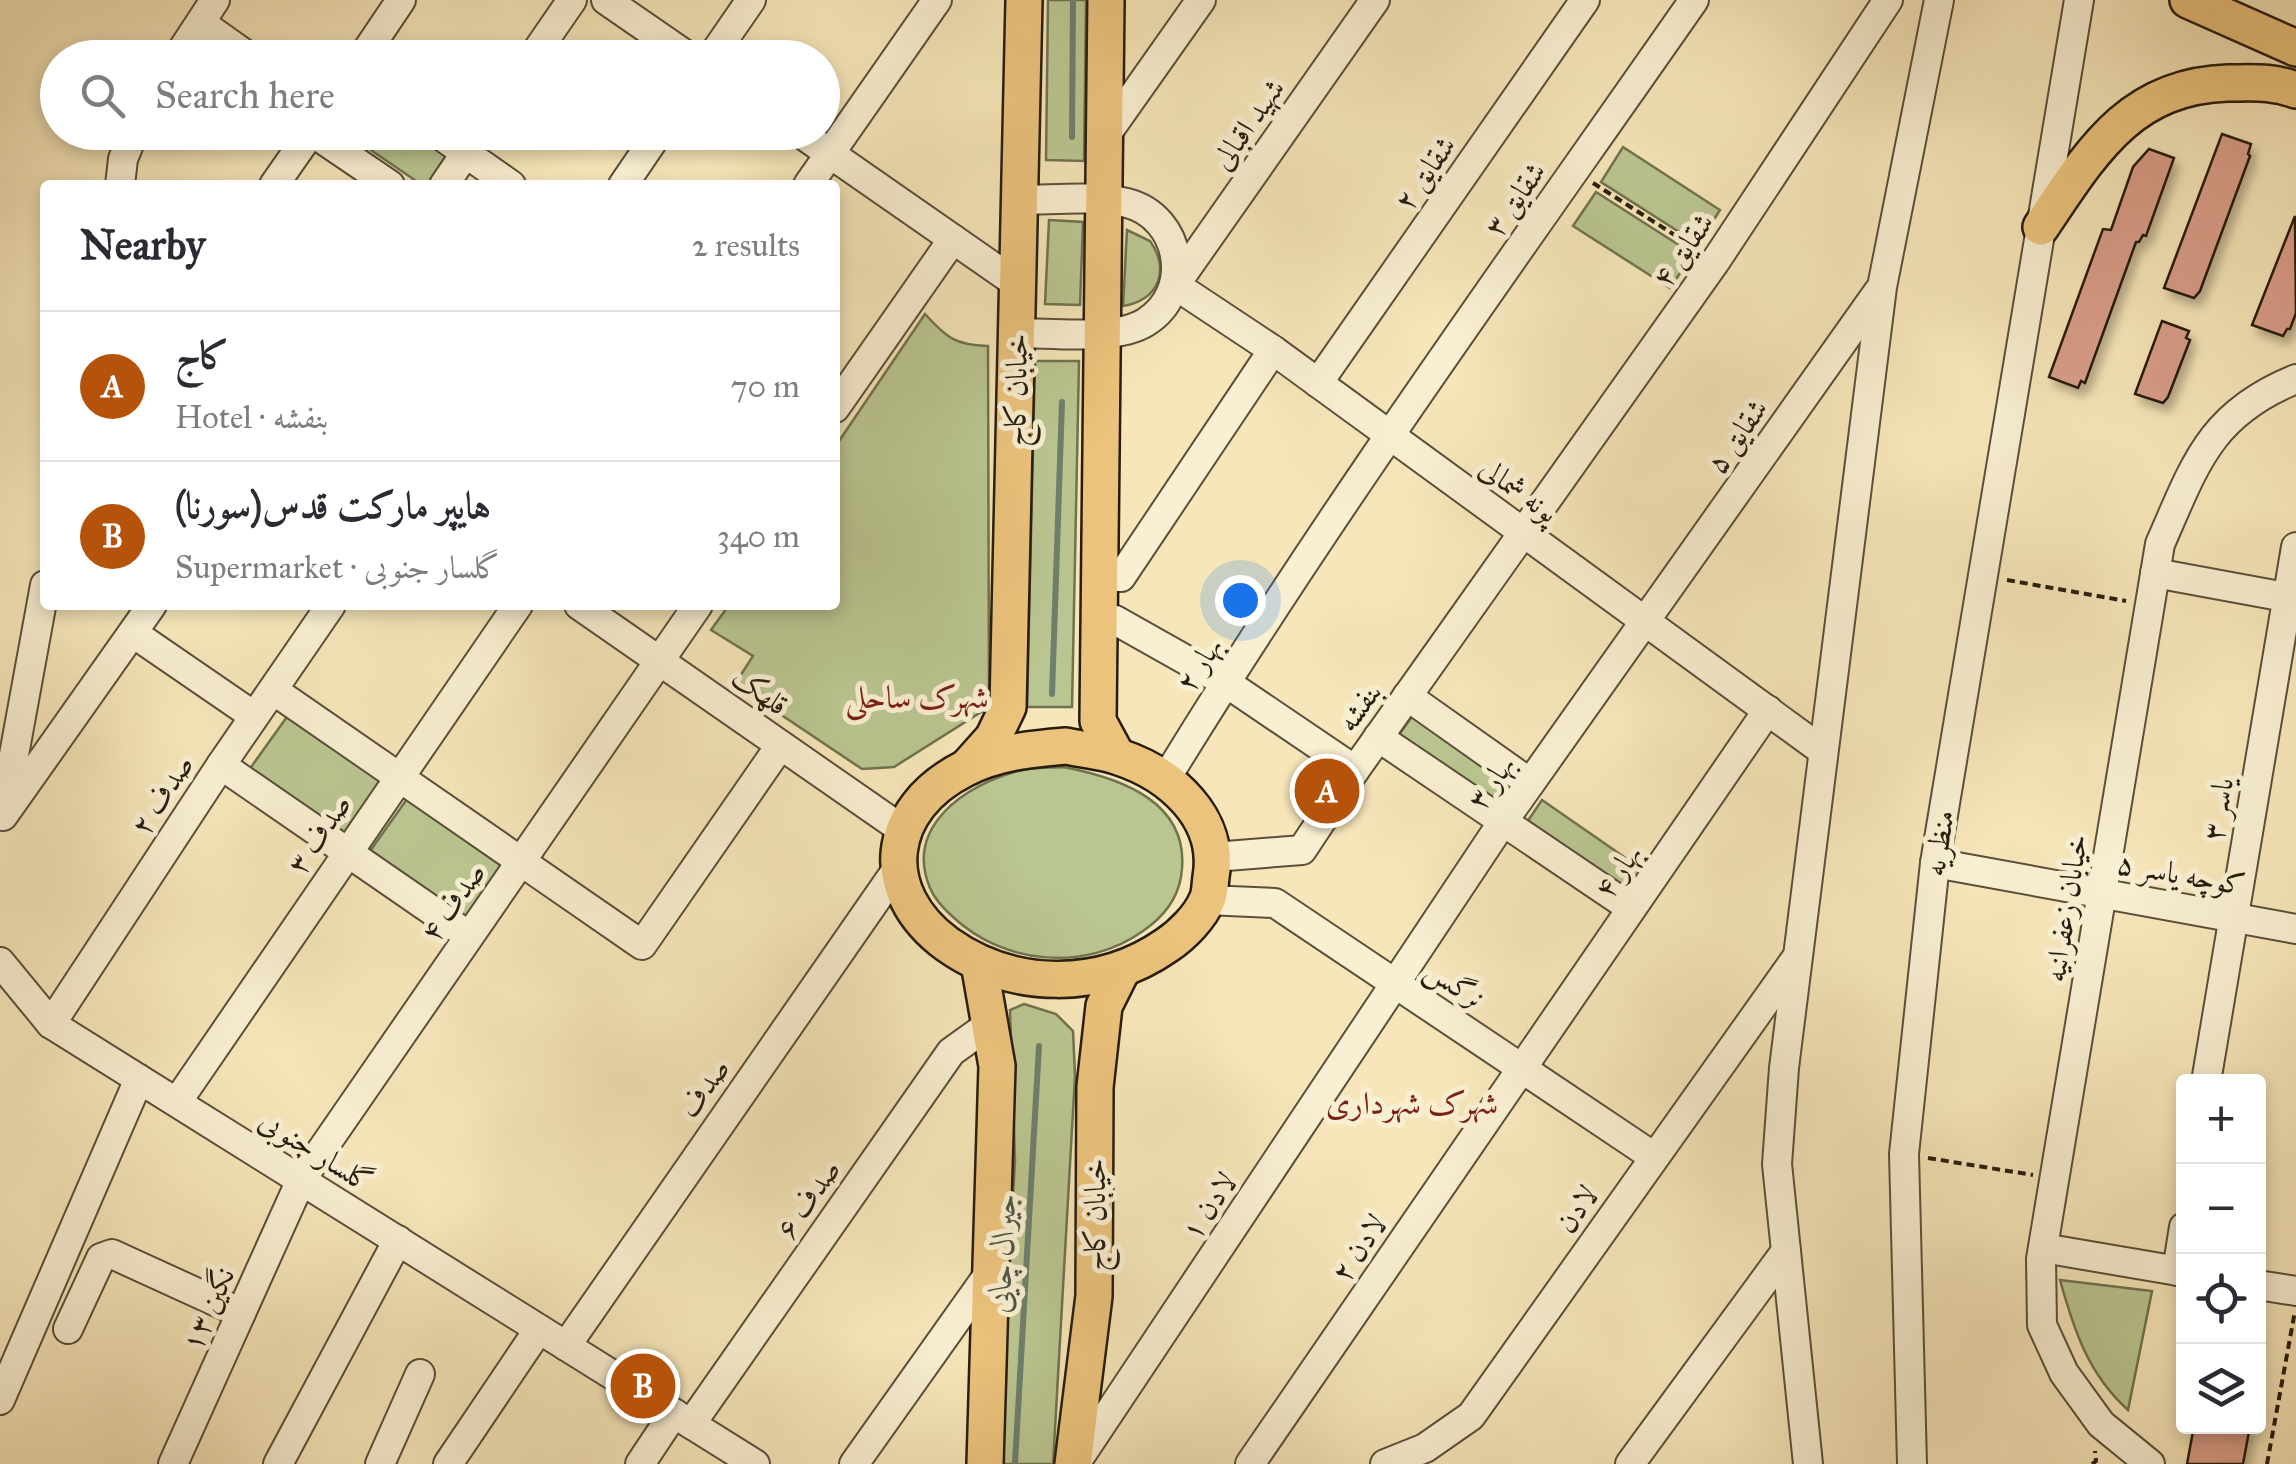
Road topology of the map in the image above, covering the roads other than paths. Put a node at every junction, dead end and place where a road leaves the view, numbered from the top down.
1 (216, 0) edge
2 (401, 0) edge
3 (572, 0) edge
4 (606, 0) edge
5 (751, 0) edge
6 (936, 0) edge
7 (1024, 0) edge
8 (1106, 0) edge
9 (1200, 0) edge
10 (1375, 0) edge
11 (1585, 0) edge
12 (1694, 0) edge
13 (1888, 0) edge
14 (1940, 0) edge
15 (2079, 0) edge
16 (2188, 0) edge
17 (208, 28) dead end
18 (189, 40) edge
19 (225, 40) edge
20 (374, 40) edge
21 (544, 40) edge
22 (664, 40) edge
23 (724, 40) edge
24 (2293, 47) edge
25 (2285, 86) edge
26 (1105, 136) junction
27 (840, 139) edge
28 (127, 150) edge
29 (299, 150) edge
30 (338, 150) edge
31 (468, 150) edge
32 (479, 150) edge
33 (647, 150) edge
34 (824, 150) edge
35 (833, 150) edge
36 (830, 154) junction
37 (121, 180) edge
38 (278, 180) edge
39 (383, 180) edge
40 (447, 180) edge
41 (506, 180) edge
42 (626, 180) edge
43 (812, 180) edge
44 (1020, 200) junction
45 (1104, 200) junction
46 (2042, 228) junction
47 (953, 239) junction
48 (1019, 284) junction
49 (1175, 285) junction
50 (1882, 287) junction
51 (1018, 333) junction
52 (1102, 333) junction
53 (1273, 350) junction
54 (2296, 379) edge
55 (1318, 383) junction
56 (840, 401) edge
57 (1390, 436) junction
58 (1523, 533) junction
59 (2296, 547) edge
60 (2154, 573) junction
61 (1100, 577) junction
62 (2292, 598) edge
63 (40, 610) edge
64 (149, 610) edge
65 (328, 610) edge
66 (514, 610) edge
67 (586, 610) edge
68 (695, 610) edge
69 (1099, 618) junction
70 (1645, 622) junction
71 (133, 633) junction
72 (659, 661) junction
73 (1225, 682) junction
74 (272, 690) junction
75 (1407, 696) junction
76 (1768, 710) junction
77 (254, 716) junction
78 (1378, 738) junction
79 (780, 746) junction
80 (1822, 751) junction
81 (1117, 756) junction
82 (220, 765) junction
83 (966, 767) junction
84 (1355, 770) junction
85 (398, 776) junction
86 (1165, 780) junction
87 (1530, 784) junction
88 (1, 820) edge
89 (1502, 823) junction
90 (904, 830) junction
91 (346, 851) junction
92 (1214, 857) junction
93 (521, 861) junction
94 (1935, 862) junction
95 (898, 868) junction
96 (2102, 892) junction
97 (1207, 900) junction
98 (1631, 908) junction
99 (2233, 916) junction
100 (2296, 929) edge
101 (469, 936) junction
102 (1796, 959) junction
103 (0, 962) edge
104 (979, 963) junction
105 (1122, 970) junction
106 (1396, 984) junction
107 (51, 1024) junction
108 (990, 1024) junction
109 (1520, 1068) junction
110 (2207, 1074) edge
111 (139, 1079) junction
112 (176, 1102) junction
113 (1654, 1157) junction
114 (302, 1180) junction
115 (398, 1240) junction
116 (2043, 1248) junction
117 (1786, 1252) junction
118 (991, 1270) junction
119 (2176, 1270) edge
120 (2266, 1286) edge
121 (2296, 1291) edge
122 (241, 1313) junction
123 (68, 1329) dead end
124 (539, 1329) junction
125 (566, 1346) junction
126 (420, 1374) dead end
127 (0, 1400) edge
128 (682, 1419) junction
129 (461, 1456) edge
130 (173, 1464) edge
131 (278, 1464) edge
132 (380, 1464) edge
133 (640, 1464) edge
134 (755, 1464) edge
135 (854, 1464) edge
136 (984, 1464) edge
137 (1074, 1464) edge
138 (1250, 1464) edge
139 (1385, 1464) edge
140 (1630, 1464) edge
141 (1808, 1464) edge
142 (1912, 1464) edge
143 (2150, 1464) edge

1 - 18 street
2 - 20 street
3 - 21 street
4 - 22 street
5 - 23 street
6 - 27 street
7 - 44 main road, خیابان کاج
8 - 26 main road
9 - 26 street
10 - 49 street, شهید اقبالی
11 - 55 street, شقایق ۲
12 - 57 street, شقایق ۳
13 - 58 street, شقایق ۴
14 - 50 street
15 - 46 street, منظریه
16 - 24 main road
17 - 19 street
24 - 25 main road
25 - 46 main road, منظریه
26 - 45 main road
28 - 37 street
29 - 38 street
30 - 39 street
31 - 40 street
32 - 41 street
33 - 42 street
34 - 36 street
35 - 36 street
36 - 43 street
36 - 47 street
44 - 45 street
44 - 48 main road, خیابان کاج
45 - 49 street
45 - 52 main road
46 - 94 street, منظریه
47 - 48 street
47 - 56 street
48 - 51 main road, خیابان کاج
49 - 52 street, شهید اقبالی
49 - 53 street, پونه شمالی
50 - 70 street, شقایق ۵
50 - 80 street
51 - 52 street, شهید اقبالی
51 - 83 main road, خیابان کاج
52 - 61 main road
53 - 55 street, پونه شمالی
53 - 61 street
54 - 60 street, خیابان زعفرانیه
55 - 57 street, پونه شمالی
57 - 58 street, پونه شمالی
57 - 73 street, بهار ۲
58 - 70 street, پونه شمالی
58 - 75 street, بنفشه
59 - 62 street, یاسر ۳
60 - 62 street
60 - 96 street, خیابان زعفرانیه
61 - 69 main road
62 - 99 street, یاسر ۳
63 - 88 street
64 - 71 street
65 - 74 street, صدف ۲
66 - 85 street, صدف ۳
67 - 72 street, قلهک
68 - 72 street, صدف ۴
69 - 73 street
69 - 81 main road
70 - 76 street, پونه شمالی
70 - 87 street, بهار ۳
71 - 77 street
71 - 88 street
72 - 79 street, قلهک
72 - 93 street, صدف ۴
73 - 84 street
73 - 86 street, بهار ۲
74 - 77 street, صدف ۲
74 - 85 street
75 - 78 street, بنفشه
75 - 87 street
76 - 80 street, پونه شمالی
76 - 98 street, بهار ۴
77 - 82 street, صدف ۲
78 - 84 street, بنفشه
78 - 89 street
79 - 90 street, قلهک
79 - 93 street
80 - 102 street
81 - 83 main road
81 - 86 main road
82 - 91 street
82 - 107 street, صدف ۲
83 - 90 main road
84 - 92 street, بنفشه
85 - 91 street, صدف ۳
85 - 93 street
86 - 92 main road
87 - 89 street, بهار ۳
89 - 98 street
89 - 106 street, بهار ۳
90 - 95 main road
91 - 101 street
91 - 112 street, صدف ۳
92 - 97 main road
93 - 101 street, صدف ۴
94 - 96 street, کوچه یاسر ۵
94 - 142 street, منظریه
95 - 104 main road
95 - 125 street, صدف
96 - 99 street, کوچه یاسر ۵
96 - 116 street, خیابان زعفرانیه
97 - 105 main road
97 - 106 street, نرگس
98 - 109 street, بهار ۴
99 - 100 street, کوچه یاسر ۵
99 - 110 street, یاسر ۳
101 - 114 street, صدف ۴
102 - 113 street, لادن
102 - 117 street
103 - 107 street, گلسار جنوبی
104 - 105 main road
104 - 108 main road
105 - 137 main road, خیابان کاج
106 - 109 street, نرگس
106 - 137 street, لادن ۱
107 - 111 street, گلسار جنوبی
108 - 118 main road
108 - 128 street, صدف ۶
109 - 113 street, نرگس
109 - 138 street, لادن ۲
111 - 112 street, گلسار جنوبی
111 - 127 street
112 - 114 street, گلسار جنوبی
113 - 139 street, لادن
114 - 115 street, گلسار جنوبی
114 - 122 street, نگین ۱۳
115 - 124 street, گلسار جنوبی
115 - 131 street
116 - 119 street
116 - 143 street, خیابان زعفرانیه
117 - 140 street
117 - 141 street
118 - 135 street
118 - 136 main road
120 - 121 street
122 - 123 street
122 - 130 street, نگین ۱۳
124 - 125 street, گلسار جنوبی
124 - 129 street
125 - 128 street, گلسار جنوبی
126 - 132 street
128 - 133 street, صدف ۶
128 - 134 street, گلسار جنوبی

